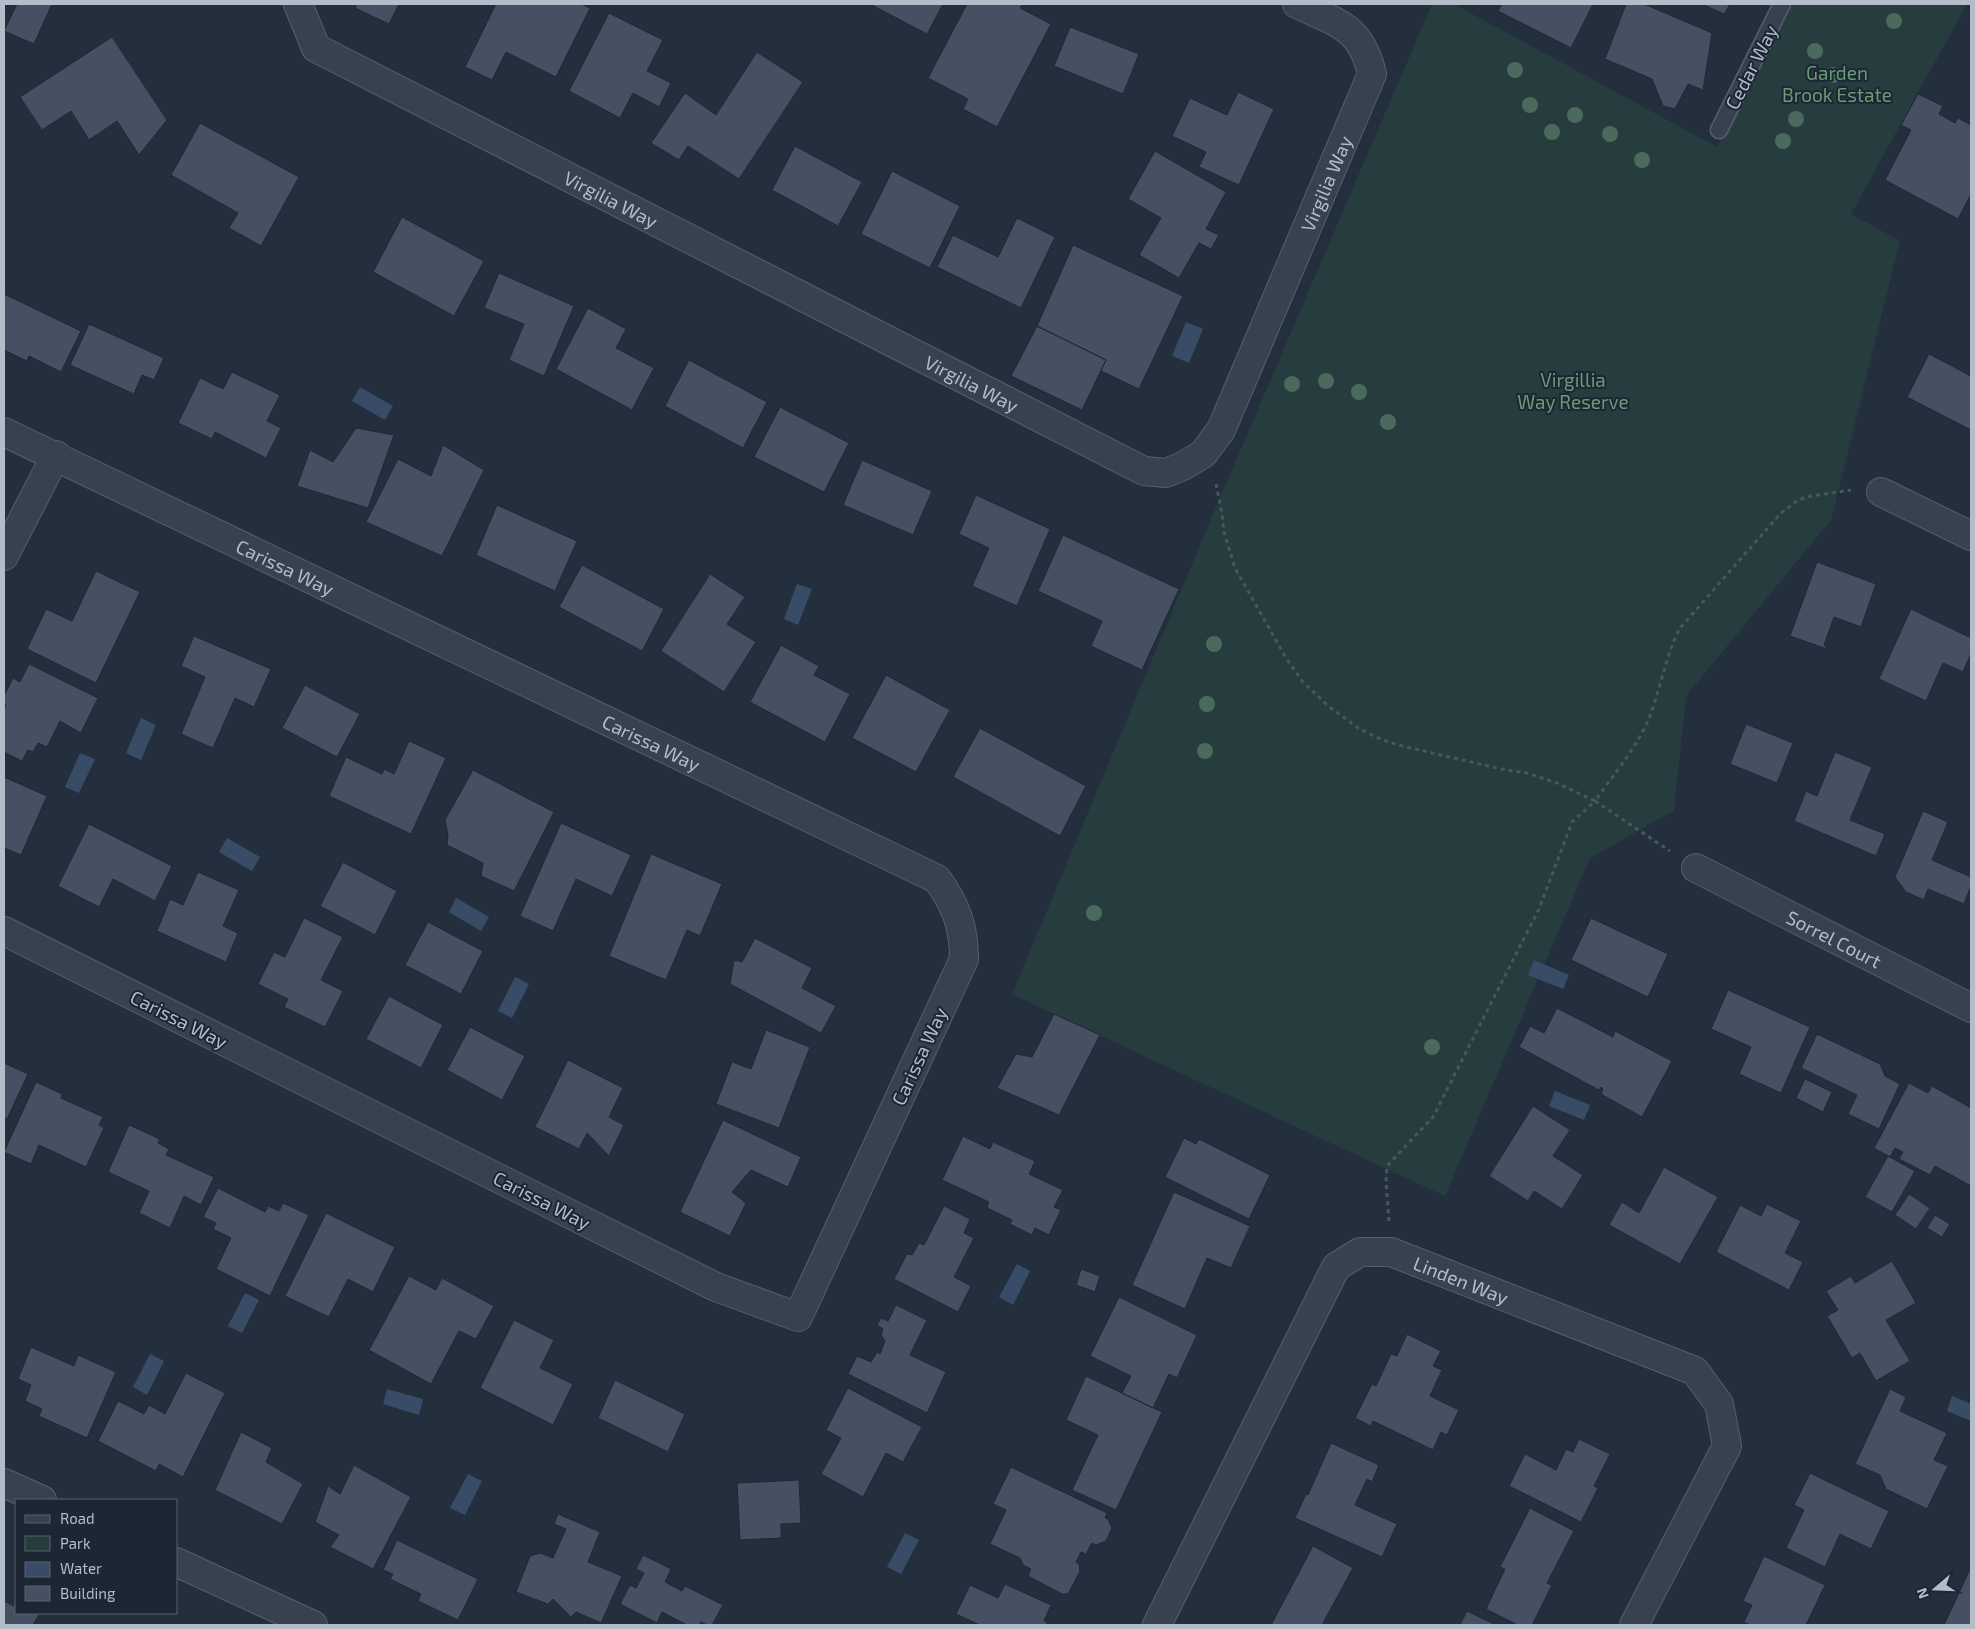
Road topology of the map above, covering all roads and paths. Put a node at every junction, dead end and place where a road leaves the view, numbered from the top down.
1 (298, 4) edge
2 (1296, 4) edge
3 (1782, 4) edge
4 (1719, 130) dead end
5 (4, 432) edge
6 (56, 456) junction
7 (1197, 457) junction
8 (1881, 492) joint
9 (1971, 536) edge
10 (4, 556) edge
11 (1596, 801) junction
12 (1696, 868) joint
13 (4, 931) edge
14 (1971, 1008) edge
15 (1391, 1252) junction
16 (4, 1483) edge
17 (40, 1499) edge
18 (178, 1563) edge
19 (313, 1625) edge
20 (1157, 1625) edge
21 (1634, 1625) edge

1 - 7 street, Virgilia Way
2 - 7 street, Virgilia Way
3 - 4 lane, Cedar Way
5 - 6 street, Carissa Way
6 - 10 street
6 - 13 street, Carissa Way
7 - 11 path
8 - 9 street
8 - 11 path
11 - 12 path
11 - 15 path
12 - 14 street, Sorrel Court
15 - 20 street, Linden Way
15 - 21 street, Linden Way
16 - 17 street
18 - 19 street

